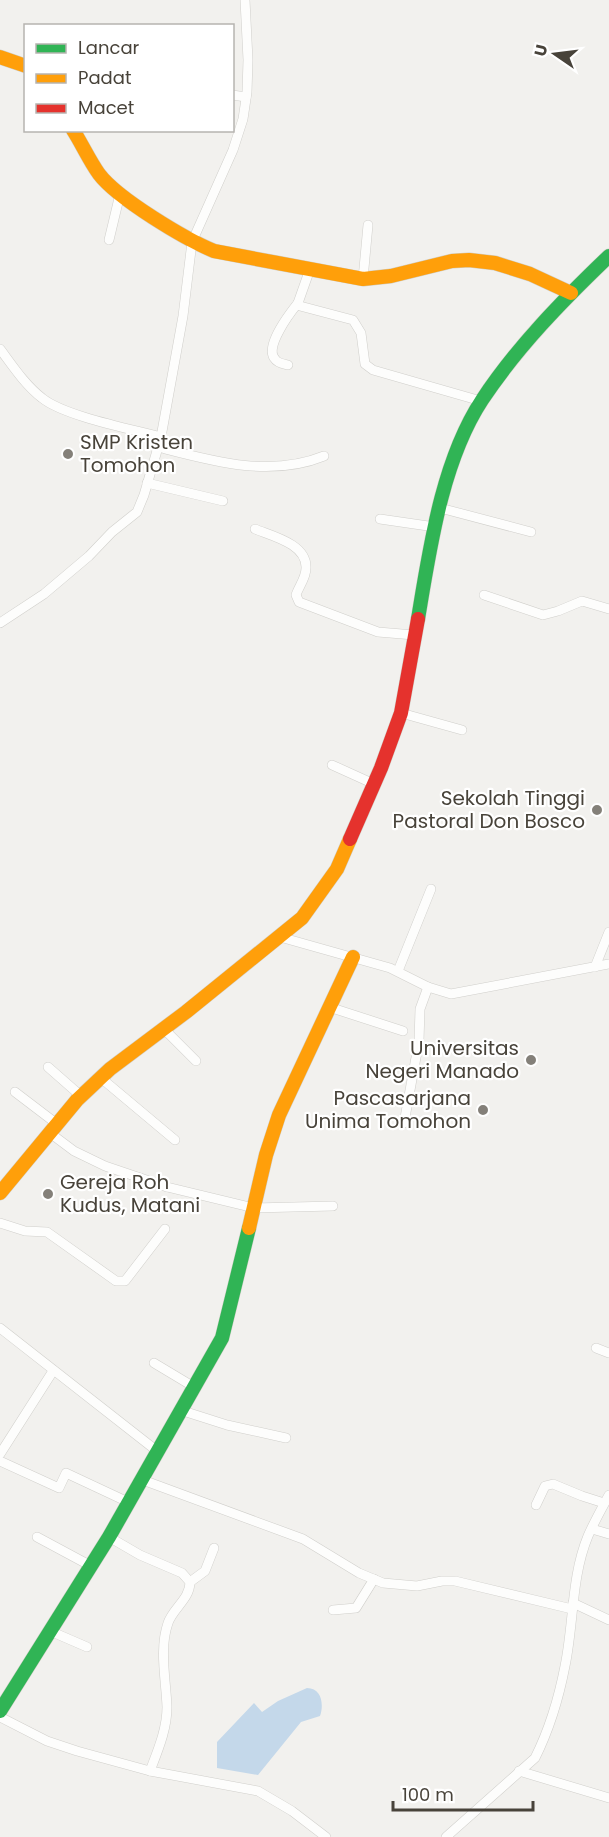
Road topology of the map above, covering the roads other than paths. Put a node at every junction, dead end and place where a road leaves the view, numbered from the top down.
1 (245, 0) edge
2 (0, 57) edge
3 (24, 65) edge
4 (234, 95) edge
5 (246, 97) junction
6 (75, 132) edge
7 (120, 194) junction
8 (368, 225) dead end
9 (109, 240) dead end
10 (192, 242) junction
11 (607, 261) edge
12 (310, 269) junction
13 (363, 279) junction
14 (571, 293) junction
15 (298, 303) junction
16 (0, 349) edge
17 (288, 365) dead end
18 (481, 402) junction
19 (161, 437) junction
20 (158, 447) junction
21 (324, 456) dead end
22 (147, 483) junction
23 (223, 501) dead end
24 (440, 508) junction
25 (380, 519) dead end
26 (435, 527) junction
27 (255, 529) dead end
28 (531, 532) dead end
29 (484, 595) dead end
30 (609, 609) edge
31 (0, 623) edge
32 (414, 635) junction
33 (401, 713) junction
34 (462, 730) dead end
35 (332, 765) dead end
36 (374, 784) junction
37 (431, 890) dead end
38 (609, 932) edge
39 (278, 936) junction
40 (353, 957) junction
41 (609, 964) edge
42 (595, 967) junction
43 (398, 971) junction
44 (428, 987) junction
45 (329, 1007) junction
46 (164, 1029) junction
47 (404, 1031) dead end
48 (196, 1061) dead end
49 (48, 1067) dead end
50 (101, 1078) junction
51 (15, 1092) dead end
52 (81, 1096) junction
53 (404, 1123) dead end
54 (53, 1129) junction
55 (175, 1140) dead end
56 (2, 1188) edge
57 (333, 1206) dead end
58 (254, 1208) junction
59 (0, 1223) edge
60 (165, 1229) dead end
61 (0, 1328) edge
62 (596, 1348) dead end
63 (609, 1353) edge
64 (154, 1363) dead end
65 (52, 1371) junction
66 (194, 1387) junction
67 (180, 1410) junction
68 (286, 1438) dead end
69 (157, 1451) junction
70 (0, 1454) edge
71 (0, 1461) edge
72 (140, 1479) junction
73 (607, 1499) edge
74 (128, 1502) junction
75 (536, 1505) dead end
76 (592, 1528) junction
77 (609, 1534) edge
78 (37, 1537) dead end
79 (109, 1538) junction
80 (214, 1548) dead end
81 (91, 1566) junction
82 (374, 1579) junction
83 (190, 1582) junction
84 (573, 1606) junction
85 (333, 1610) dead end
86 (609, 1620) edge
87 (50, 1631) junction
88 (87, 1647) dead end
89 (0, 1711) edge
90 (0, 1717) edge
91 (150, 1771) junction
92 (519, 1771) junction
93 (609, 1798) edge
94 (326, 1837) edge
95 (446, 1837) edge

1 - 5 street
2 - 3 main road
4 - 5 street
5 - 10 street
6 - 7 main road
7 - 9 street
7 - 10 main road
8 - 13 street
10 - 12 main road
10 - 19 street
11 - 14 main road
12 - 13 main road
12 - 15 street
13 - 14 main road
14 - 18 main road
15 - 17 street
15 - 18 street
16 - 19 street
18 - 24 main road
19 - 20 street
20 - 21 street
20 - 22 street
22 - 23 street
22 - 31 street
24 - 26 main road
24 - 28 street
25 - 26 street
26 - 32 main road
27 - 32 street
29 - 30 street
32 - 33 main road
33 - 34 street
33 - 36 main road
35 - 36 street
36 - 39 main road
37 - 43 street
38 - 42 street
39 - 40 street
39 - 46 main road
40 - 43 street
40 - 45 main road
41 - 42 street
42 - 44 street
43 - 44 street
44 - 53 street
45 - 47 street
45 - 58 main road
46 - 48 street
46 - 50 main road
49 - 52 street
50 - 52 main road
50 - 55 street
51 - 54 street
52 - 54 main road
54 - 56 main road
54 - 58 street
57 - 58 street
58 - 66 main road
59 - 60 street
61 - 65 street
62 - 63 street
64 - 66 street
65 - 69 street
65 - 70 street
66 - 67 main road
67 - 68 street
67 - 69 main road
69 - 72 main road
71 - 74 street
72 - 74 main road
72 - 82 street
73 - 75 street
73 - 76 street
74 - 79 main road
76 - 77 street
76 - 84 street
78 - 81 street
79 - 81 main road
79 - 83 street
80 - 83 street
81 - 87 main road
82 - 84 street
82 - 85 street
83 - 91 street
84 - 86 street
84 - 92 street
87 - 88 street
87 - 89 main road
90 - 91 street
91 - 94 street
92 - 93 street
92 - 95 street

